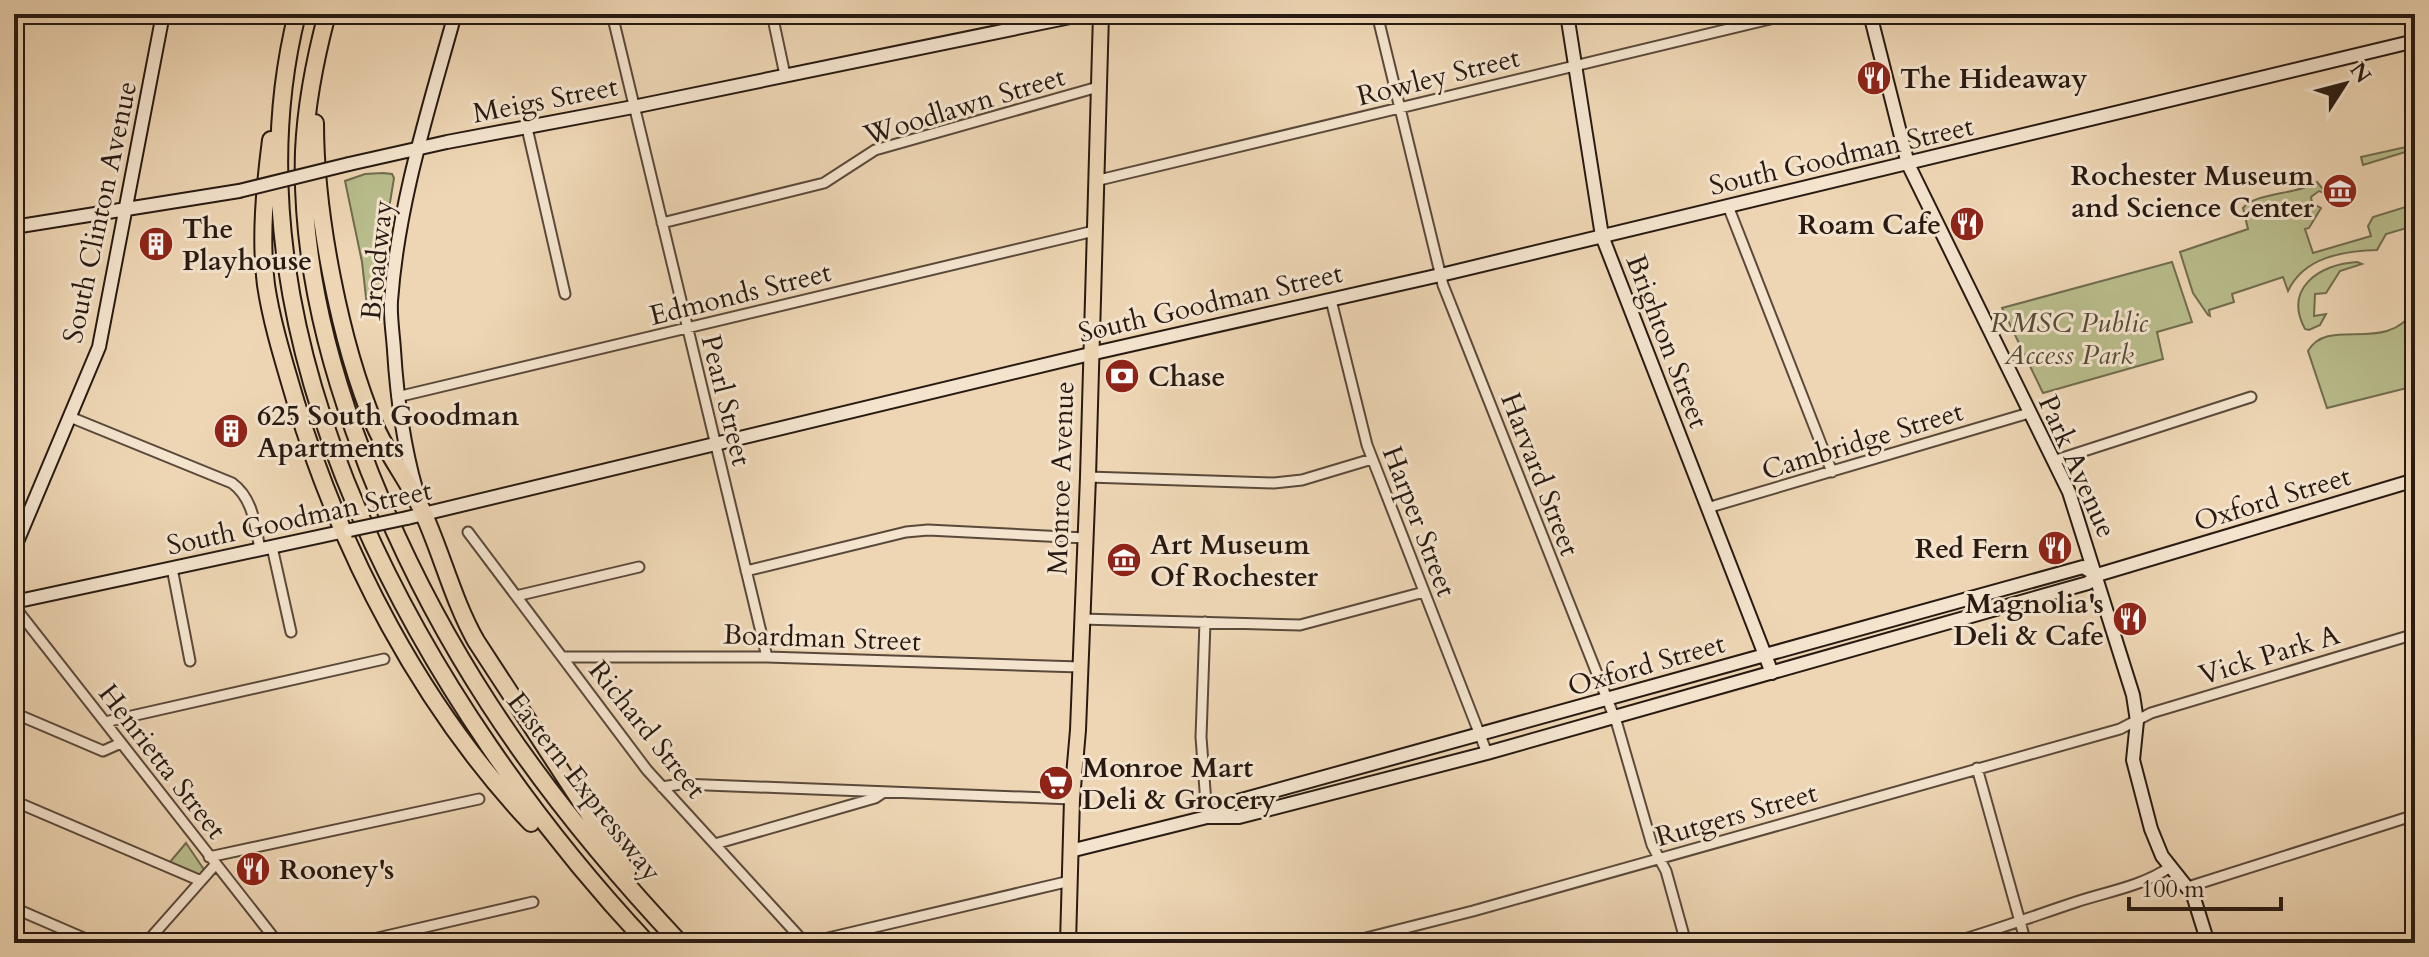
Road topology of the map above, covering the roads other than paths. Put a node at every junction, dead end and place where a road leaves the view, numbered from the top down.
1 (163, 14) edge
2 (297, 14) edge
3 (327, 14) edge
4 (455, 14) edge
5 (612, 14) edge
6 (772, 14) edge
7 (1085, 14) edge
8 (1101, 14) edge
9 (1377, 14) edge
10 (1567, 14) edge
11 (1791, 14) edge
12 (1870, 14) edge
13 (292, 37) junction
14 (2415, 41) edge
15 (317, 55) junction
16 (1575, 66) junction
17 (785, 75) junction
18 (1098, 87) junction
19 (633, 107) junction
20 (1399, 108) junction
21 (527, 128) junction
22 (418, 148) junction
23 (1908, 164) junction
24 (1095, 181) junction
25 (1728, 206) junction
26 (125, 211) junction
27 (662, 223) junction
28 (14, 227) edge
29 (1094, 231) junction
30 (1602, 236) junction
31 (1440, 275) junction
32 (565, 294) dead end
33 (1331, 300) junction
34 (686, 329) junction
35 (1090, 354) junction
36 (397, 397) junction
37 (2251, 397) dead end
38 (2029, 413) junction
39 (70, 417) junction
40 (715, 444) junction
41 (1372, 459) junction
42 (2053, 461) junction
43 (1832, 472) junction
44 (1088, 477) junction
45 (2415, 480) edge
46 (1707, 508) junction
47 (425, 515) junction
48 (346, 531) junction
49 (468, 532) dead end
50 (1085, 538) junction
51 (266, 548) junction
52 (14, 549) edge
53 (639, 567) dead end
54 (172, 568) junction
55 (746, 571) junction
56 (2097, 575) junction
57 (1424, 592) junction
58 (516, 596) junction
59 (14, 604) edge
60 (1081, 619) junction
61 (1205, 622) junction
62 (291, 632) dead end
63 (2415, 634) edge
64 (1766, 655) junction
65 (563, 657) junction
66 (767, 657) junction
67 (384, 659) dead end
68 (190, 661) dead end
69 (1080, 667) junction
70 (1772, 673) junction
71 (1606, 700) junction
72 (14, 713) edge
73 (1614, 717) junction
74 (2137, 721) junction
75 (105, 722) junction
76 (1481, 735) junction
77 (121, 743) junction
78 (1487, 753) junction
79 (1977, 768) junction
80 (662, 787) junction
81 (884, 792) junction
82 (479, 799) dead end
83 (1072, 799) junction
84 (14, 801) edge
85 (2415, 815) edge
86 (1207, 817) junction
87 (715, 844) junction
88 (1070, 851) junction
89 (1660, 858) junction
90 (212, 861) junction
91 (2170, 867) junction
92 (201, 881) junction
93 (1070, 881) junction
94 (2188, 887) junction
95 (609, 901) junction
96 (533, 902) dead end
97 (14, 908) edge
98 (2020, 922) junction
99 (662, 923) junction
100 (95, 943) edge
101 (146, 943) edge
102 (278, 943) edge
103 (356, 943) edge
104 (647, 943) edge
105 (680, 943) edge
106 (806, 943) edge
107 (1068, 943) edge
108 (1346, 943) edge
109 (1686, 943) edge
110 (1951, 943) edge
111 (2026, 943) edge
112 (2208, 943) edge

1 - 26 street, South Clinton Avenue
2 - 13 highway, Eastern Expressway
3 - 15 highway, Eastern Expressway
4 - 22 street, Broadway
5 - 19 street, Pearl Street
6 - 17 street
7 - 17 street, Meigs Street
8 - 18 main road, Monroe Avenue
9 - 20 street, Harvard Street
10 - 16 street, Brighton Street
11 - 16 street, Rowley Street
12 - 23 street, Park Avenue
13 - 48 highway
13 - 95 highway, Eastern Expressway
14 - 23 street, South Goodman Street
15 - 47 highway
15 - 99 highway, Eastern Expressway
16 - 20 street, Rowley Street
16 - 30 street, Brighton Street
17 - 19 street, Meigs Street
18 - 24 main road, Monroe Avenue
18 - 27 street, Woodlawn Street
19 - 21 street, Meigs Street
19 - 27 street, Pearl Street
20 - 24 street, Rowley Street
20 - 31 street, Harvard Street
21 - 22 street, Meigs Street
21 - 32 street
22 - 26 street, Meigs Street, bridge
22 - 36 street, Broadway
23 - 25 street, South Goodman Street
23 - 38 street, Park Avenue
24 - 29 main road, Monroe Avenue
25 - 30 street, South Goodman Street
25 - 43 street
26 - 28 street, Meigs Street
26 - 39 street, South Clinton Avenue
27 - 34 street, Pearl Street
29 - 34 street, Edmonds Street
29 - 35 main road, Monroe Avenue
30 - 31 street, South Goodman Street
30 - 46 street, Brighton Street
31 - 33 street, South Goodman Street
31 - 71 street, Harvard Street
33 - 35 street, South Goodman Street
33 - 41 street, Harper Street
34 - 36 street, Edmonds Street
34 - 40 street, Pearl Street
35 - 40 street, South Goodman Street
35 - 44 main road, Monroe Avenue
36 - 47 street, Broadway
37 - 42 street
38 - 42 street, Park Avenue
38 - 43 street, Cambridge Street
39 - 51 street
39 - 52 street, South Clinton Avenue
40 - 47 street, South Goodman Street
40 - 55 street, Pearl Street
41 - 44 street
41 - 57 street, Harper Street
42 - 56 street, Park Avenue
43 - 46 street, Cambridge Street
44 - 50 main road, Monroe Avenue
45 - 56 street, Oxford Street
46 - 64 street, Brighton Street
47 - 48 street, South Goodman Street, bridge
47 - 99 highway
48 - 51 street, South Goodman Street
48 - 95 highway
49 - 58 street, Richard Street
50 - 55 street
50 - 60 main road, Monroe Avenue
51 - 54 street, South Goodman Street
51 - 62 street
53 - 58 street
54 - 59 street, South Goodman Street
54 - 68 street
55 - 66 street, Pearl Street
56 - 64 street, Oxford Street
56 - 70 street, Oxford Street
56 - 74 street, Park Avenue
57 - 61 street
57 - 76 street, Harper Street
58 - 65 street, Richard Street
59 - 75 street, Henrietta Street
60 - 61 street
60 - 69 main road, Monroe Avenue
61 - 86 street
63 - 74 street, Vick Park A
64 - 70 street, Brighton Street
64 - 71 street, Oxford Street
65 - 66 street, Boardman Street
65 - 80 street, Richard Street
66 - 69 street, Boardman Street
67 - 75 street
69 - 83 main road, Monroe Avenue
70 - 73 street, Oxford Street
71 - 73 street, Harvard Street
71 - 76 street, Oxford Street
72 - 77 street
73 - 78 street, Oxford Street
73 - 89 street, Harvard Street
74 - 79 street, Rutgers Street
74 - 91 street, Park Avenue
75 - 77 street, Henrietta Street
76 - 78 street, Harper Street
76 - 86 street, Oxford Street
77 - 90 street, Henrietta Street
78 - 86 street, Oxford Street
79 - 89 street, Rutgers Street
79 - 98 street
80 - 81 street
80 - 87 street, Richard Street
81 - 83 street
81 - 87 street
82 - 90 street
83 - 88 main road, Monroe Avenue
84 - 92 street
85 - 94 street
86 - 88 street, Oxford Street
87 - 106 street, Richard Street
88 - 93 main road, Monroe Avenue
89 - 108 street, Rutgers Street
89 - 109 street, Harvard Street
90 - 92 street
90 - 102 street, Henrietta Street
91 - 94 street, Park Avenue
91 - 98 street
92 - 101 street
93 - 106 street
93 - 107 main road, Monroe Avenue
94 - 112 street, Park Avenue
95 - 104 highway, Eastern Expressway
96 - 103 street
97 - 100 street
98 - 110 street
98 - 111 street
99 - 105 highway, Eastern Expressway

